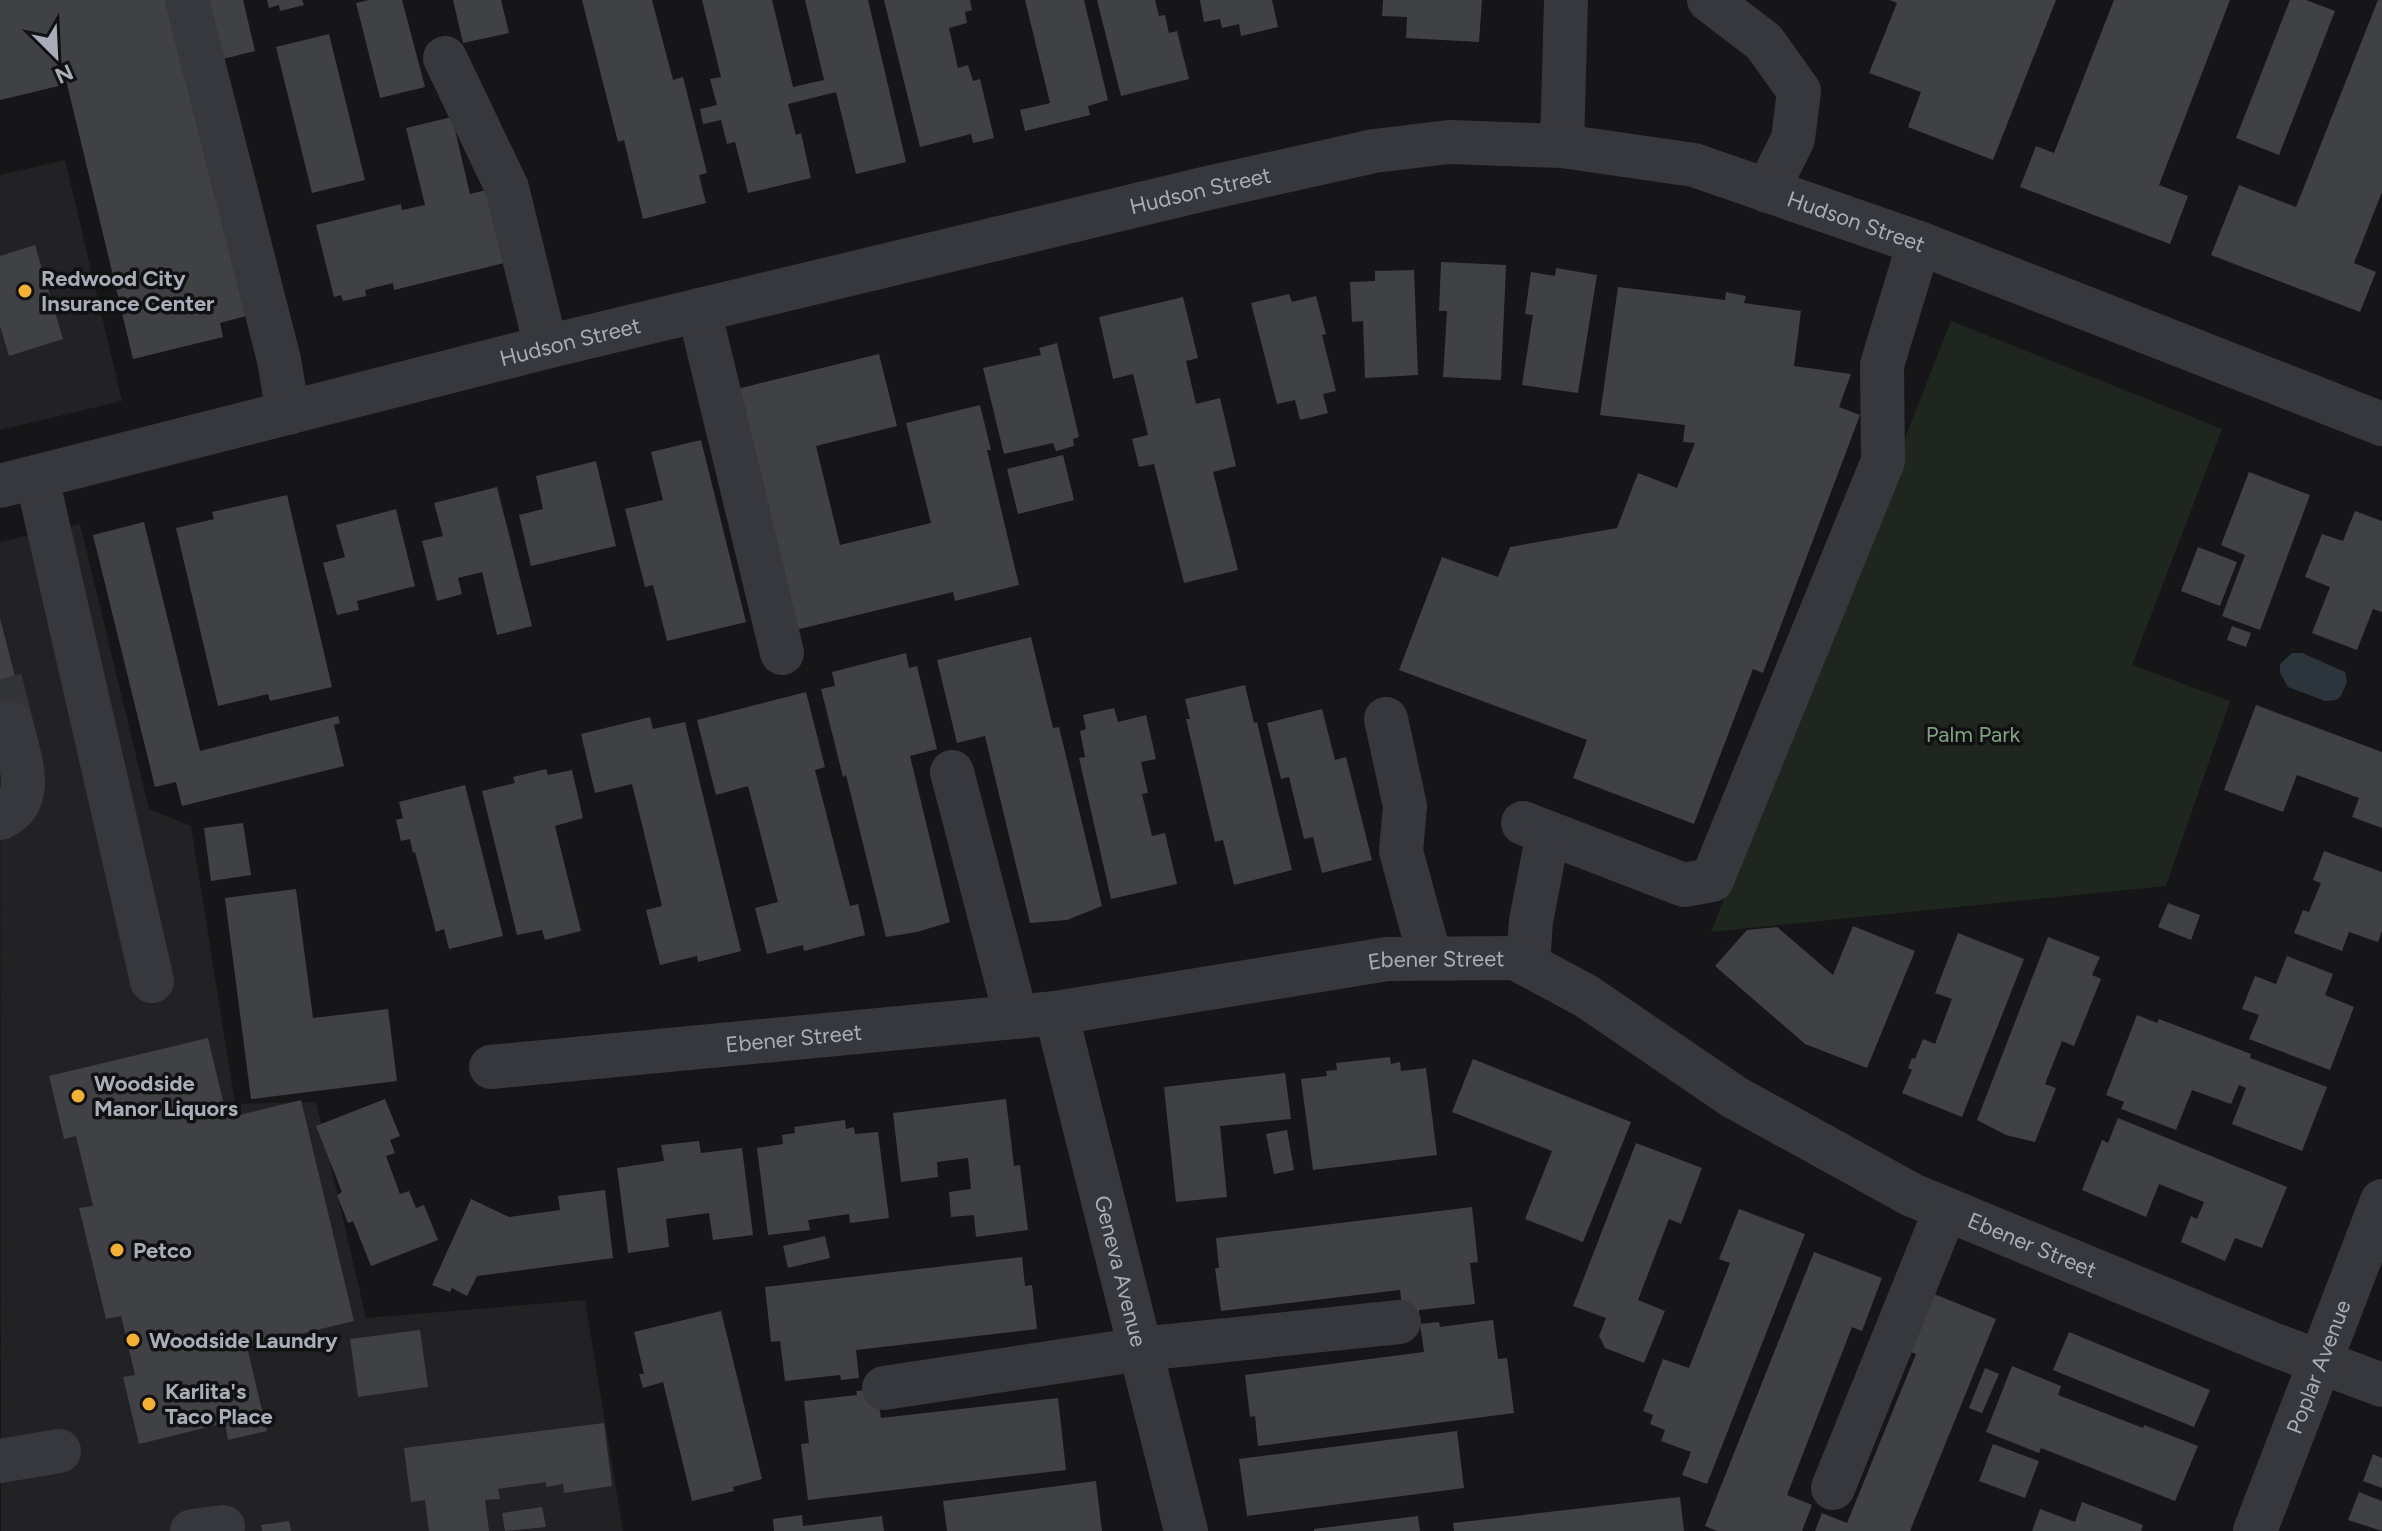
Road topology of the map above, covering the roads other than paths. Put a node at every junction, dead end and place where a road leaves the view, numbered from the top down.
1 (187, 0) edge
2 (1566, 0) edge
3 (1709, 0) edge
4 (445, 58) dead end
5 (1562, 146) junction
6 (1767, 191) junction
7 (1919, 243) junction
8 (699, 310) junction
9 (546, 347) junction
10 (288, 413) junction
11 (2382, 424) edge
12 (18, 482) edge
13 (782, 653) dead end
14 (1386, 719) dead end
15 (11, 723) tunnel mouth
16 (952, 772) dead end
17 (0, 818) edge
18 (1430, 958) junction
19 (1528, 965) junction
20 (152, 981) dead end
21 (1036, 1015) junction
22 (491, 1067) dead end
23 (2382, 1201) edge
24 (1946, 1209) junction
25 (1399, 1322) dead end
26 (1141, 1349) junction
27 (2320, 1362) junction
28 (2382, 1385) edge
29 (884, 1388) dead end
30 (59, 1451) dead end
31 (0, 1461) edge
32 (1833, 1488) dead end
33 (1186, 1531) edge
34 (2255, 1531) edge

1 - 10 street
2 - 5 street
3 - 6 street
4 - 9 street
5 - 6 street, Hudson Street
5 - 8 street, Hudson Street
6 - 7 street, Hudson Street
7 - 11 street, Hudson Street
7 - 19 street
8 - 9 street, Hudson Street
8 - 13 street
9 - 10 street, Hudson Street
10 - 12 street, Hudson Street
12 - 20 street
14 - 18 street
15 - 17 street
16 - 21 street, Geneva Avenue
18 - 19 street, Ebener Street
18 - 21 street, Ebener Street
19 - 24 street, Ebener Street
21 - 22 street, Ebener Street
21 - 26 street, Geneva Avenue
23 - 27 street, Poplar Avenue
24 - 27 street, Ebener Street
24 - 32 street
25 - 26 street
26 - 29 street
26 - 33 street, Geneva Avenue
27 - 28 street, Ebener Street
27 - 34 street, Poplar Avenue
30 - 31 street

